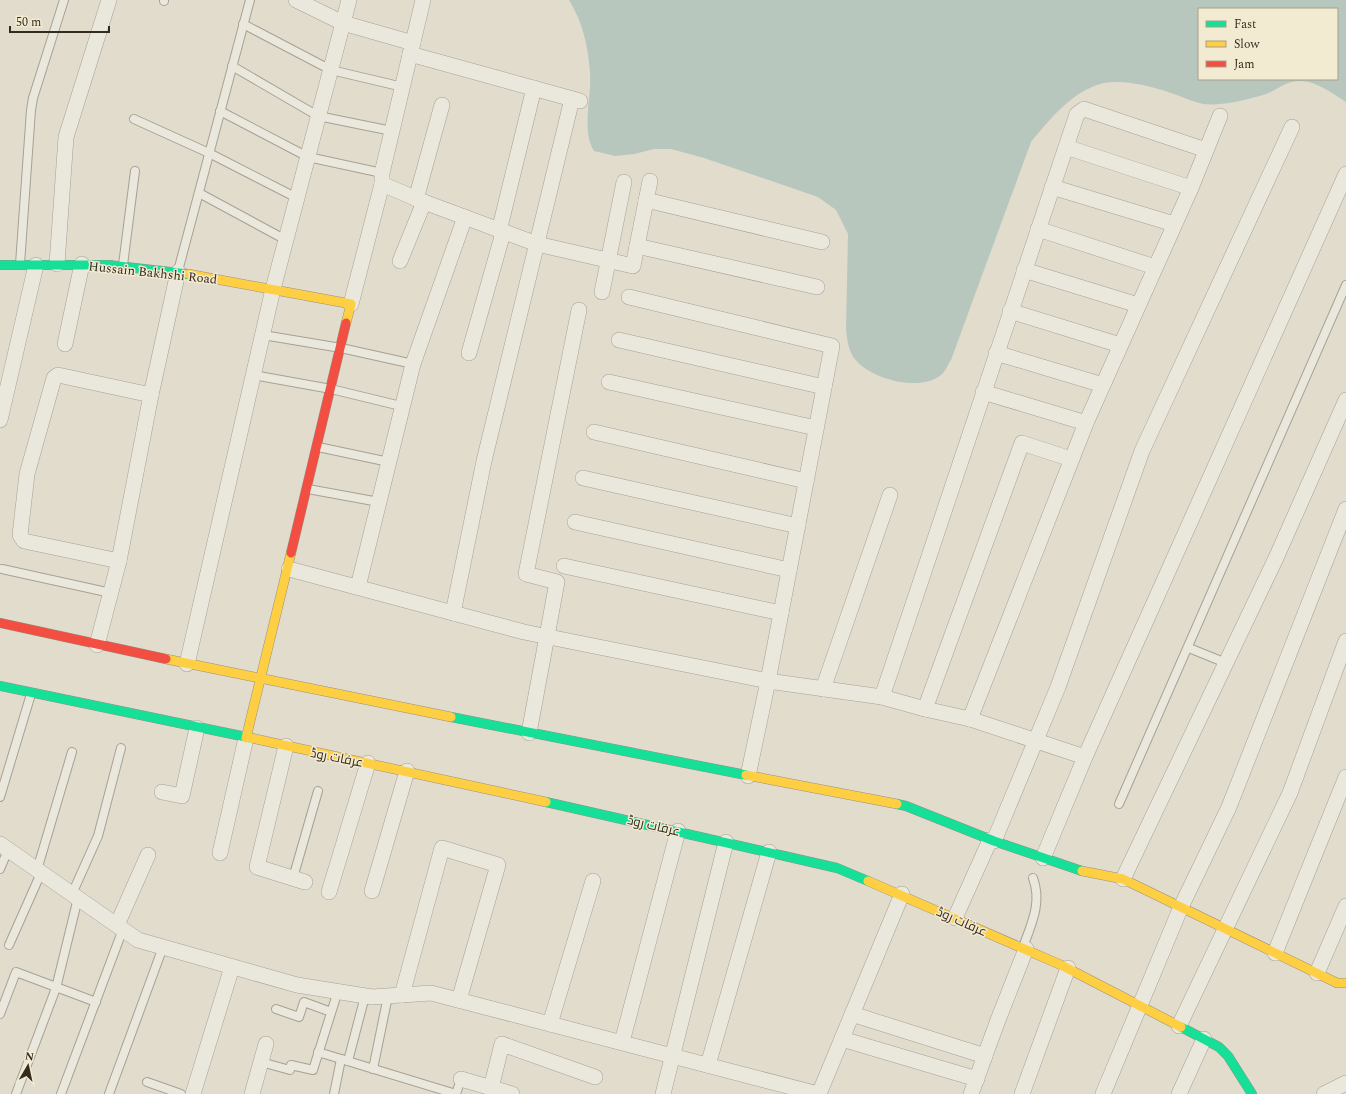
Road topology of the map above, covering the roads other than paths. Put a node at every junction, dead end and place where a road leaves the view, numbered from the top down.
1 (64, 0) edge
2 (109, 0) edge
3 (250, 0) edge
4 (296, 0) edge
5 (349, 0) edge
6 (423, 0) edge
7 (342, 23) junction
8 (243, 24) junction
9 (412, 49) junction
10 (232, 66) junction
11 (330, 70) junction
12 (403, 87) junction
13 (534, 88) junction
14 (442, 105) dead end
15 (220, 111) junction
16 (318, 116) junction
17 (1220, 116) dead end
18 (134, 118) dead end
19 (1292, 127) dead end
20 (392, 131) junction
21 (1066, 147) junction
22 (1206, 150) junction
23 (209, 153) junction
24 (308, 157) junction
25 (135, 171) dead end
26 (1346, 174) edge
27 (382, 178) junction
28 (624, 182) dead end
29 (650, 182) dead end
30 (1052, 187) junction
31 (1191, 188) junction
32 (199, 193) junction
33 (297, 198) junction
34 (646, 200) junction
35 (420, 201) junction
36 (465, 218) junction
37 (1174, 224) junction
38 (1038, 229) junction
39 (501, 232) junction
40 (286, 240) junction
41 (822, 242) dead end
42 (537, 244) junction
43 (637, 246) junction
44 (608, 260) junction
45 (400, 261) dead end
46 (57, 264) junction
47 (82, 264) junction
48 (0, 265) edge
49 (20, 265) junction
50 (36, 265) junction
51 (123, 266) junction
52 (1155, 267) junction
53 (1024, 270) junction
54 (178, 272) junction
55 (1346, 285) edge
56 (817, 287) dead end
57 (273, 289) junction
58 (602, 292) dead end
59 (629, 298) dead end
60 (351, 304) junction
61 (1138, 304) junction
62 (579, 310) dead end
63 (1010, 311) junction
64 (263, 335) junction
65 (619, 340) dead end
66 (65, 344) dead end
67 (1120, 344) junction
68 (341, 348) junction
69 (469, 353) dead end
70 (996, 353) junction
71 (413, 364) junction
72 (253, 375) junction
73 (609, 382) dead end
74 (1103, 385) junction
75 (824, 387) junction
76 (331, 389) junction
77 (983, 392) junction
78 (151, 395) junction
79 (1346, 400) edge
80 (401, 406) junction
81 (0, 420) edge
82 (1086, 423) junction
83 (816, 428) junction
84 (594, 432) dead end
85 (318, 447) junction
86 (1071, 459) junction
87 (389, 462) junction
88 (583, 478) dead end
89 (806, 481) junction
90 (308, 489) junction
91 (890, 495) dead end
92 (379, 502) junction
93 (1346, 509) edge
94 (575, 522) dead end
95 (798, 526) junction
96 (119, 561) junction
97 (564, 566) dead end
98 (2, 569) dead end
99 (289, 569) junction
100 (789, 570) junction
101 (358, 587) junction
102 (111, 593) junction
103 (453, 613) junction
104 (781, 613) junction
105 (0, 623) edge
106 (546, 636) junction
107 (1346, 641) edge
108 (97, 645) junction
109 (1189, 648) junction
110 (1226, 663) junction
111 (188, 664) junction
112 (261, 679) junction
113 (768, 681) junction
114 (0, 686) edge
115 (823, 689) junction
116 (31, 693) junction
117 (882, 697) junction
118 (925, 710) junction
119 (970, 719) junction
120 (197, 728) junction
121 (529, 733) junction
122 (246, 738) junction
123 (1034, 742) junction
124 (286, 746) junction
125 (121, 748) dead end
126 (72, 752) dead end
127 (1085, 757) junction
128 (368, 763) junction
129 (407, 771) junction
130 (748, 776) junction
131 (1346, 777) edge
132 (318, 791) dead end
133 (162, 792) dead end
134 (0, 797) edge
135 (1119, 804) dead end
136 (678, 831) junction
137 (992, 841) junction
138 (726, 842) junction
139 (4, 847) edge
140 (769, 852) junction
141 (220, 853) dead end
142 (148, 855) dead end
143 (1043, 858) junction
144 (0, 869) edge
145 (39, 871) junction
146 (1033, 878) dead end
147 (1123, 879) junction
148 (299, 880) joint
149 (593, 881) dead end
150 (372, 891) dead end
151 (329, 892) dead end
152 (902, 894) junction
153 (75, 896) junction
154 (1346, 906) edge
155 (1181, 907) junction
156 (955, 918) junction
157 (120, 927) junction
158 (1226, 929) junction
159 (9, 945) dead end
160 (163, 947) junction
161 (1025, 949) junction
162 (1275, 953) junction
163 (232, 967) junction
164 (1068, 968) junction
165 (1317, 973) junction
166 (1346, 983) edge
167 (56, 988) junction
168 (338, 992) junction
169 (395, 995) junction
170 (365, 996) junction
171 (459, 1000) junction
172 (96, 1002) junction
173 (1140, 1006) junction
174 (276, 1009) dead end
175 (331, 1012) junction
176 (0, 1014) edge
177 (852, 1014) junction
178 (550, 1024) junction
179 (1179, 1026) junction
180 (842, 1039) junction
181 (1204, 1039) junction
182 (622, 1042) junction
183 (266, 1044) dead end
184 (318, 1052) junction
185 (674, 1056) junction
186 (985, 1056) junction
187 (344, 1060) junction
188 (261, 1062) junction
189 (708, 1065) junction
190 (373, 1069) junction
191 (595, 1077) dead end
192 (461, 1079) joint
193 (977, 1079) junction
194 (147, 1082) dead end
195 (1345, 1085) edge
196 (491, 1088) junction
197 (16, 1094) edge
198 (61, 1094) edge
199 (109, 1094) edge
200 (181, 1094) edge
201 (193, 1094) edge
202 (252, 1094) edge
203 (334, 1094) edge
204 (456, 1094) edge
205 (512, 1094) edge
206 (663, 1094) edge
207 (819, 1094) edge
208 (971, 1094) edge
209 (1022, 1094) edge
210 (1103, 1094) edge
211 (1179, 1094) edge
212 (1252, 1094) edge
213 (1324, 1094) edge

1 - 49 lane
2 - 46 street
3 - 8 lane
4 - 7 street
5 - 7 street
6 - 9 street
7 - 9 street
7 - 11 street
8 - 10 lane
8 - 11 lane
9 - 12 street
9 - 13 street
10 - 15 lane
10 - 16 lane
11 - 12 lane
11 - 16 street
12 - 20 street
13 - 39 street
13 - 42 street
14 - 35 street
15 - 23 lane
15 - 24 lane
16 - 20 lane
16 - 24 street
17 - 22 street
18 - 23 lane
19 - 123 street
20 - 27 street
21 - 22 street
21 - 30 street
21 - 31 street
22 - 31 street
23 - 32 lane
23 - 33 lane
24 - 27 lane
24 - 33 street
25 - 51 lane
26 - 127 street
27 - 35 street
27 - 60 street
28 - 44 street
29 - 34 street
30 - 37 street
30 - 38 street
31 - 37 street
32 - 40 lane
32 - 54 lane
33 - 40 street
34 - 41 street
34 - 43 street
35 - 36 street
35 - 45 street
36 - 39 street
36 - 71 street
37 - 52 street
38 - 52 street
38 - 53 street
39 - 42 street
39 - 69 street
40 - 57 street
42 - 44 street
42 - 103 street
43 - 44 street
43 - 56 street
44 - 58 street
46 - 47 street, Hussain Bakhshi Road
46 - 50 street, Hussain Bakhshi Road
47 - 51 street, Hussain Bakhshi Road
47 - 66 street
48 - 49 street, Hussain Bakhshi Road
49 - 50 street, Hussain Bakhshi Road
50 - 81 street
51 - 54 street, Hussain Bakhshi Road
52 - 61 street
53 - 61 street
53 - 63 street
54 - 57 street, Hussain Bakhshi Road
54 - 78 street
55 - 109 lane
57 - 60 street, Hussain Bakhshi Road
57 - 64 street
59 - 75 street
60 - 68 street
61 - 67 street
62 - 106 street
63 - 67 street
63 - 70 street
64 - 68 lane
64 - 72 street
65 - 75 street
67 - 74 street
68 - 71 lane
68 - 76 street
70 - 74 street
70 - 77 street
71 - 80 street
72 - 76 lane
72 - 111 street
73 - 83 street
74 - 82 street
75 - 83 street
76 - 80 lane
76 - 85 street
77 - 82 street
77 - 117 street
78 - 96 street
78 - 96 street
79 - 110 street
80 - 87 street
82 - 86 street
83 - 89 street
84 - 89 street
85 - 87 lane
85 - 90 street
86 - 118 street
86 - 119 street
87 - 92 street
88 - 95 street
89 - 95 street
90 - 92 lane
90 - 99 street
91 - 115 street
92 - 101 street
93 - 155 street
94 - 100 street
95 - 100 street
96 - 102 street
97 - 104 street
98 - 102 lane
99 - 101 street
99 - 112 street
100 - 104 street
101 - 103 street
102 - 108 street
103 - 106 street
104 - 113 street
105 - 108 street
106 - 113 street
106 - 121 street
107 - 158 street
108 - 111 street
109 - 110 lane
109 - 135 lane
110 - 147 street
111 - 112 street
112 - 121 street
112 - 122 street
113 - 115 street
113 - 130 street
114 - 116 street, عرفات روڈ
115 - 117 street
116 - 120 street, عرفات روڈ
116 - 134 lane
117 - 118 street
118 - 119 street
119 - 123 street
120 - 122 street, عرفات روڈ
120 - 133 street
121 - 130 street
122 - 124 street, عرفات روڈ
122 - 141 street
123 - 127 street
123 - 137 street
124 - 128 street, عرفات روڈ
124 - 148 street
125 - 153 lane
126 - 145 lane
127 - 143 street
128 - 129 street, عرفات روڈ
128 - 151 street
129 - 136 street, عرفات روڈ
129 - 150 street
130 - 137 street
131 - 162 street
132 - 148 lane
136 - 138 street, عرفات روڈ
136 - 182 street
137 - 143 street
137 - 156 street
138 - 140 street, عرفات روڈ
138 - 185 street
139 - 144 lane
139 - 145 street
140 - 152 street, عرفات روڈ
140 - 189 street
142 - 157 street
143 - 147 street
145 - 153 street
145 - 159 lane
146 - 161 lane
147 - 155 street
149 - 178 street
152 - 156 street, عرفات روڈ
152 - 177 street
153 - 157 street
153 - 167 lane
154 - 165 street
155 - 158 street
155 - 173 street
156 - 161 street, عرفات روڈ
157 - 160 street
157 - 172 lane
158 - 162 street
158 - 179 street
160 - 163 street
160 - 199 lane
161 - 164 street, عرفات روڈ
161 - 186 street
162 - 165 street
163 - 168 street
163 - 201 street
164 - 173 street, عرفات روڈ
164 - 209 street
165 - 166 street
167 - 172 lane
167 - 176 lane
167 - 197 lane
168 - 170 street
168 - 175 lane
169 - 170 street
169 - 171 street
169 - 171 street
169 - 190 lane
170 - 187 lane
171 - 178 street
172 - 198 lane
173 - 179 street, عرفات روڈ
173 - 210 street
174 - 175 lane
175 - 184 lane
177 - 180 street
177 - 186 street
178 - 182 street
179 - 181 street, عرفات روڈ
180 - 193 street
180 - 207 street
181 - 211 street
181 - 212 street, عرفات روڈ
182 - 185 street
183 - 188 street
184 - 187 lane
184 - 188 lane
185 - 189 street
185 - 206 street
186 - 193 street
187 - 190 lane
187 - 203 lane
188 - 202 street
189 - 207 street
190 - 204 lane
191 - 196 street
192 - 196 street
192 - 204 lane
193 - 208 street
194 - 200 lane
195 - 213 street
196 - 205 street

